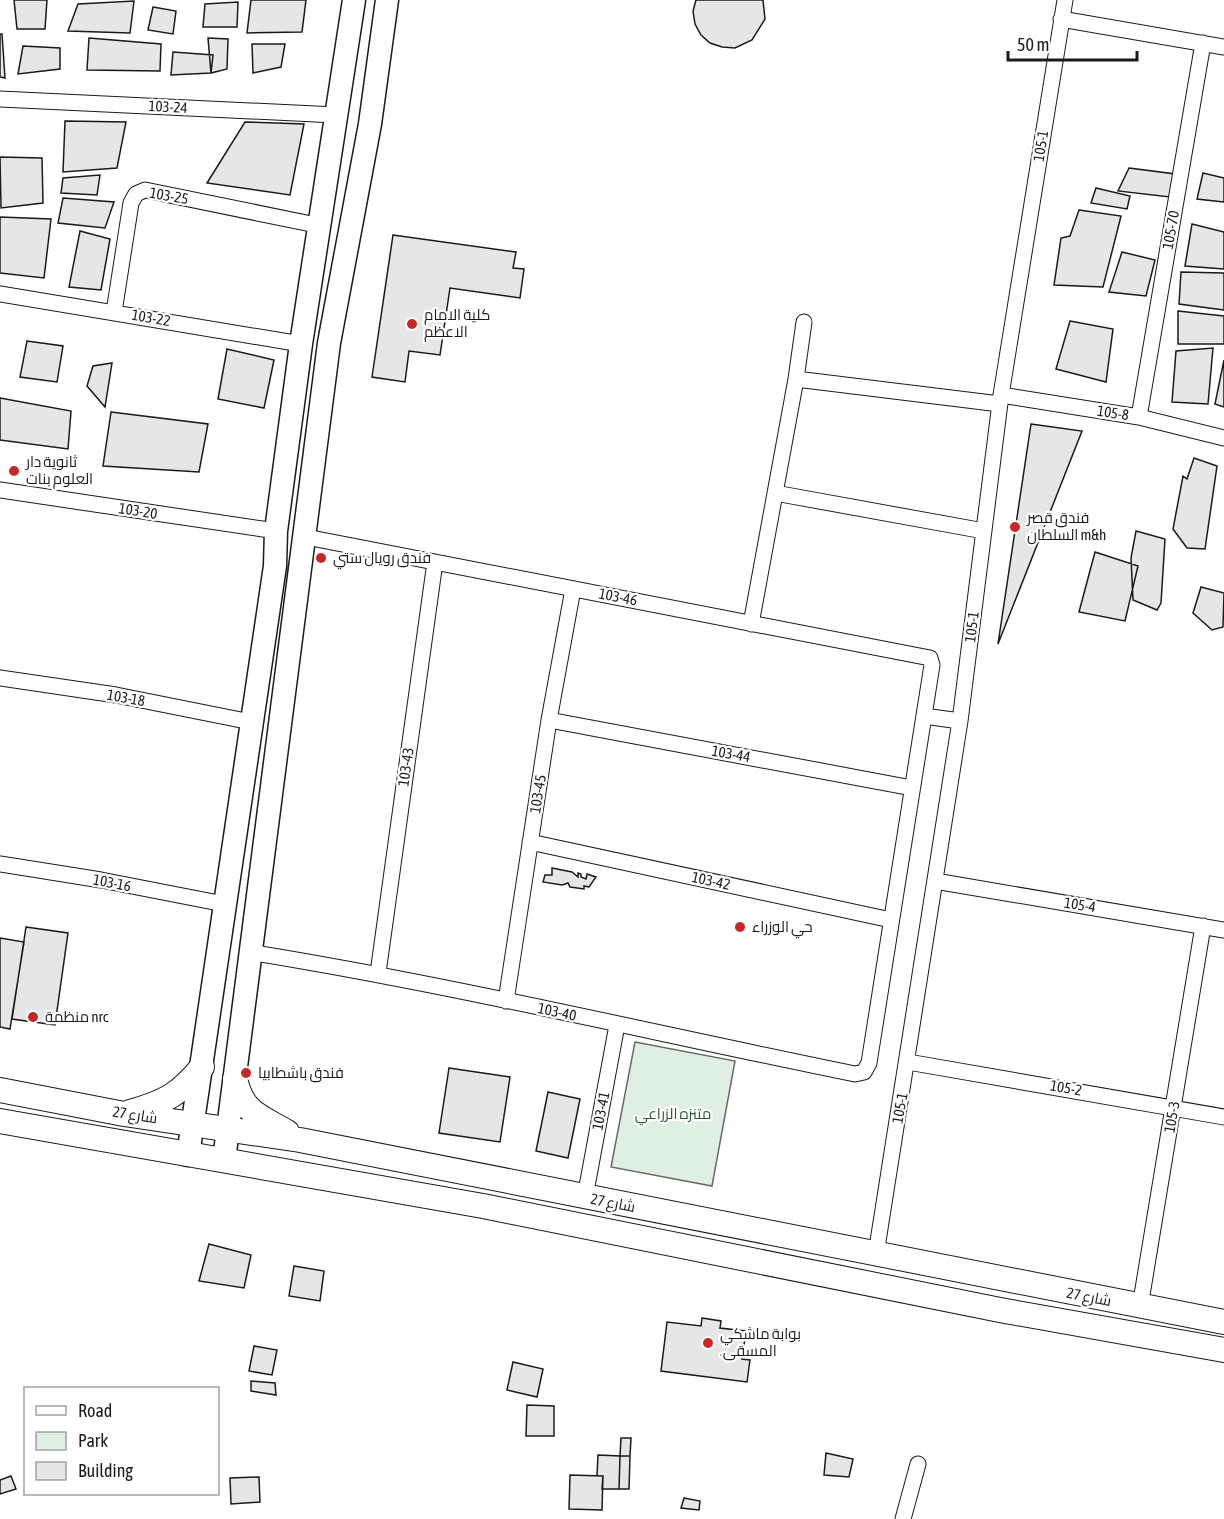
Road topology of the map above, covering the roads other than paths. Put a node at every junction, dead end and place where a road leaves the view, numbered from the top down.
1 (354, 0) edge
2 (387, 0) edge
3 (1065, 0) edge
4 (1061, 19) junction
5 (1203, 43) junction
6 (1224, 47) edge
7 (0, 99) edge
8 (336, 115) junction
9 (321, 226) junction
10 (0, 294) edge
11 (114, 312) junction
12 (804, 322) dead end
13 (302, 344) junction
14 (796, 379) junction
15 (1000, 400) junction
16 (1139, 417) junction
17 (1224, 438) edge
18 (0, 490) edge
19 (775, 493) junction
20 (276, 531) junction
21 (984, 531) junction
22 (306, 537) junction
23 (435, 562) junction
24 (573, 589) junction
25 (751, 624) junction
26 (0, 678) edge
27 (924, 716) junction
28 (549, 720) junction
29 (960, 721) junction
30 (251, 722) junction
31 (912, 788) junction
32 (530, 842) junction
33 (0, 864) edge
34 (935, 881) junction
35 (224, 904) junction
36 (891, 920) junction
37 (1203, 926) junction
38 (1224, 930) edge
39 (249, 952) junction
40 (378, 973) junction
41 (506, 1001) junction
42 (617, 1025) junction
43 (908, 1062) junction
44 (202, 1067) junction
45 (235, 1078) junction
46 (0, 1090) edge
47 (1174, 1107) junction
48 (124, 1114) junction
49 (1224, 1117) edge
50 (0, 1121) edge
51 (193, 1123) junction
52 (228, 1128) junction
53 (300, 1140) junction
54 (188, 1155) junction
55 (224, 1160) junction
56 (585, 1197) junction
57 (876, 1254) junction
58 (1140, 1307) junction
59 (1224, 1322) edge
60 (1224, 1350) edge
61 (918, 1464) dead end
62 (903, 1519) edge

1 - 8 main road
2 - 22 main road
3 - 4 street, 105-1
4 - 5 street
4 - 15 street, 105-1
5 - 6 street
5 - 16 street, 105-70
7 - 8 street, 103-24
8 - 9 main road
9 - 11 street, 103-25
9 - 13 main road
10 - 11 street, 103-22
11 - 13 street, 103-22
12 - 14 street
13 - 20 main road
14 - 15 street, 105-8
14 - 19 street
15 - 16 street, 105-8
15 - 21 street, 105-1
16 - 17 street, 105-8
18 - 20 street, 103-20
19 - 21 street
19 - 25 street
20 - 30 main road
21 - 29 street, 105-1
22 - 23 street, 103-46
22 - 39 main road
23 - 24 street, 103-46
23 - 40 street, 103-43
24 - 25 street, 103-46
24 - 28 street, 103-45
25 - 27 street, 103-46
26 - 30 street, 103-18
27 - 29 street
27 - 31 street
28 - 31 street, 103-44
28 - 32 street, 103-45
29 - 34 street, 105-1
30 - 35 main road
31 - 36 street
32 - 36 street, 103-42
32 - 41 street, 103-45
33 - 35 street, 103-16
34 - 37 street, 105-4
34 - 43 street, 105-1
35 - 44 main road
36 - 42 street, 103-40
37 - 38 street, 105-4
37 - 47 street, 105-3
39 - 40 street, 103-40
39 - 45 main road
40 - 41 street, 103-40
41 - 42 street, 103-40
42 - 56 street, 103-41
43 - 47 street, 105-2
43 - 57 street, 105-1
44 - 48 main road
44 - 51 main road
45 - 52 main road
45 - 53 main road
46 - 48 main road, شارع 27
47 - 49 street, 105-2
47 - 58 street, 105-3
48 - 51 main road, شارع 27
50 - 54 main road, شارع 27
51 - 52 main road, شارع 27
51 - 54 main road
52 - 53 main road, شارع 27
52 - 55 main road
53 - 56 main road, شارع 27
54 - 55 main road, شارع 27
55 - 60 main road, شارع 27
56 - 57 main road, شارع 27
57 - 58 main road, شارع 27
58 - 59 main road, شارع 27
61 - 62 street

